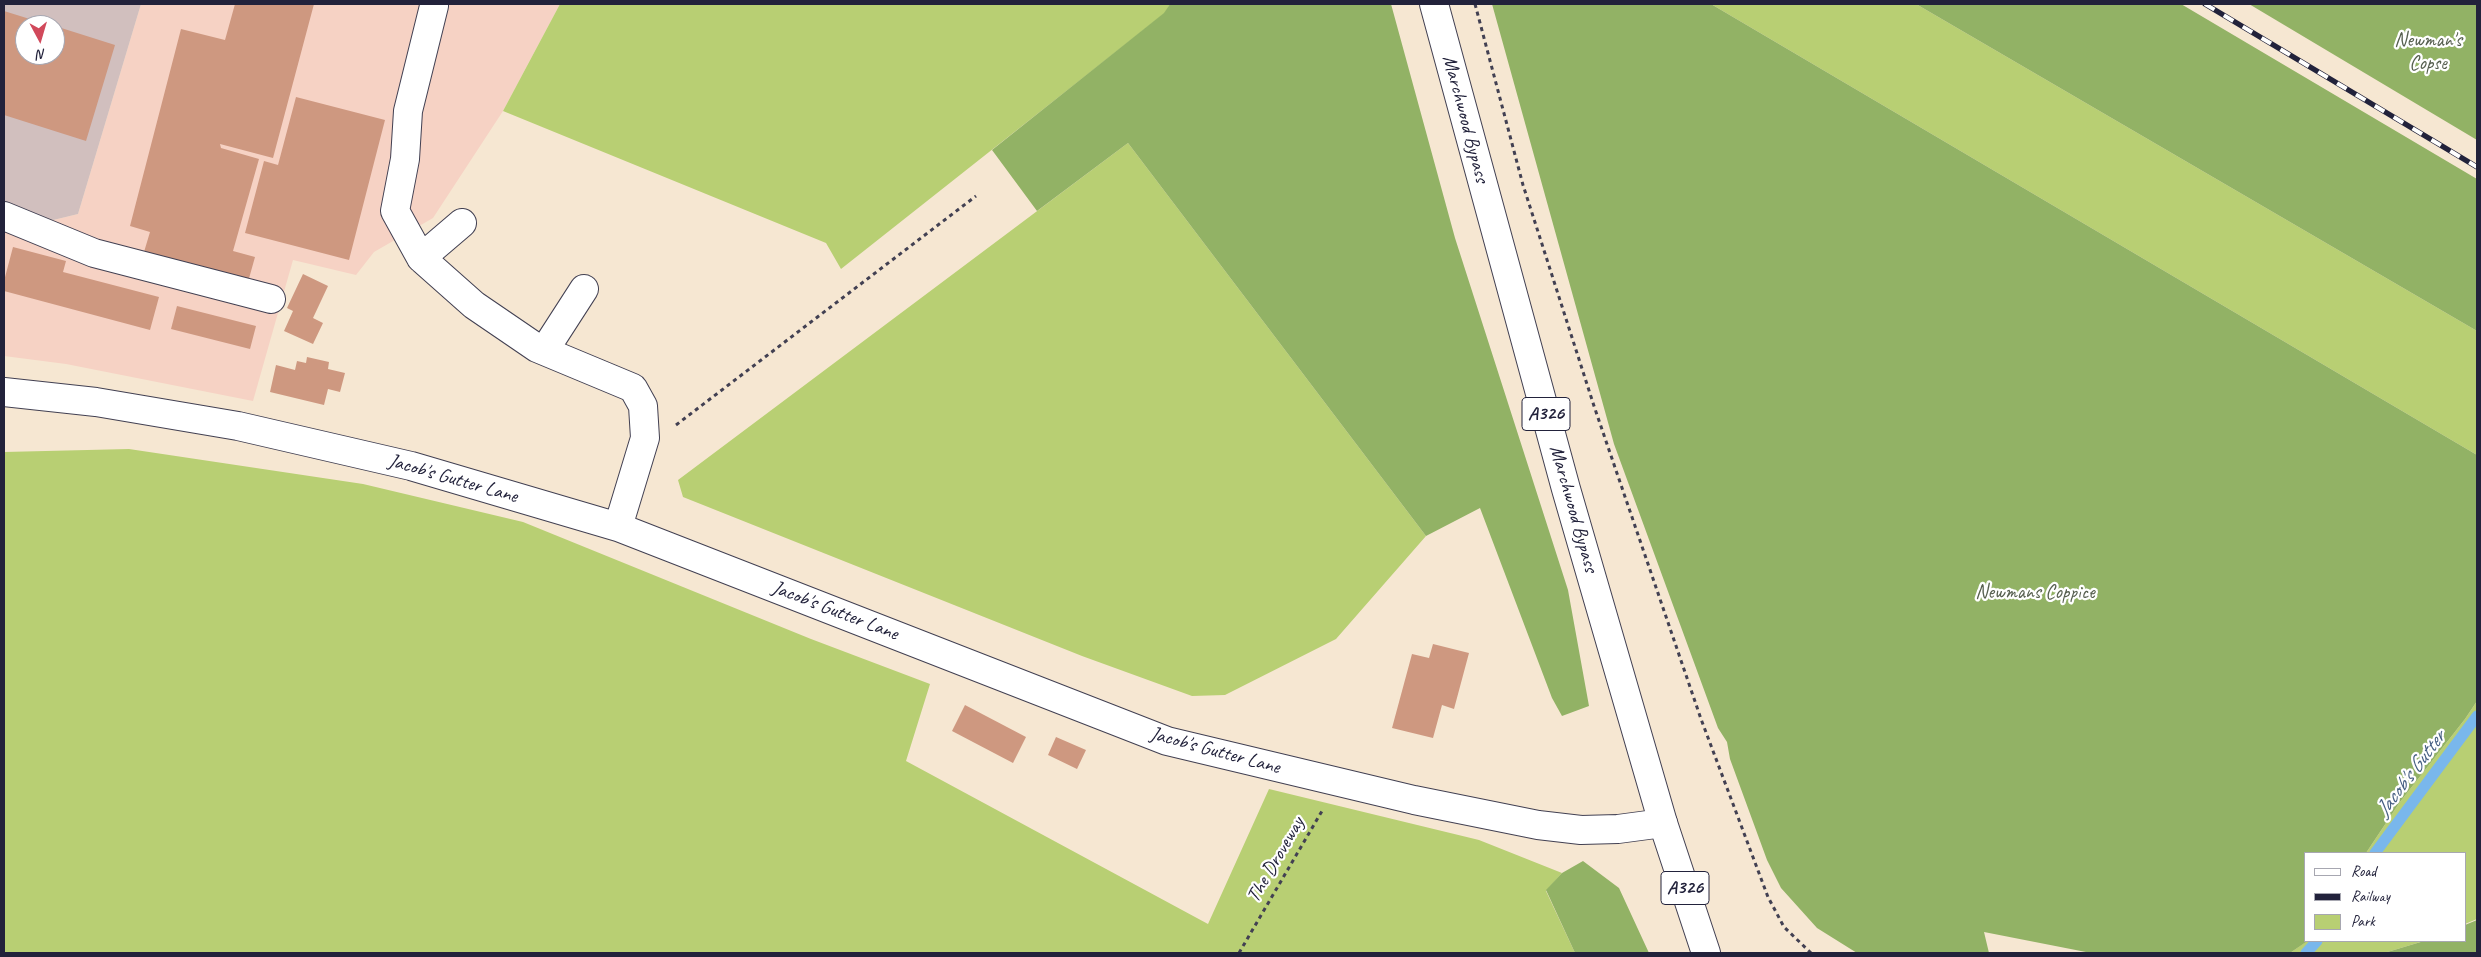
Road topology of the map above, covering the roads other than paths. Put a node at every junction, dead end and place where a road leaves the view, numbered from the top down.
1 (1434, 4) edge
2 (434, 6) dead end
3 (4, 216) edge
4 (462, 223) dead end
5 (421, 258) junction
6 (584, 289) dead end
7 (271, 299) dead end
8 (544, 351) junction
9 (4, 392) edge
10 (618, 527) junction
11 (1664, 824) junction
12 (1706, 953) edge

1 - 11 street, Marchwood Bypass / A326
2 - 5 street
3 - 7 street
4 - 5 street
5 - 8 street
6 - 8 street
8 - 10 street
9 - 10 street, Jacob's Gutter Lane
10 - 11 street, Jacob's Gutter Lane
11 - 12 street, Marchwood Bypass / A326

